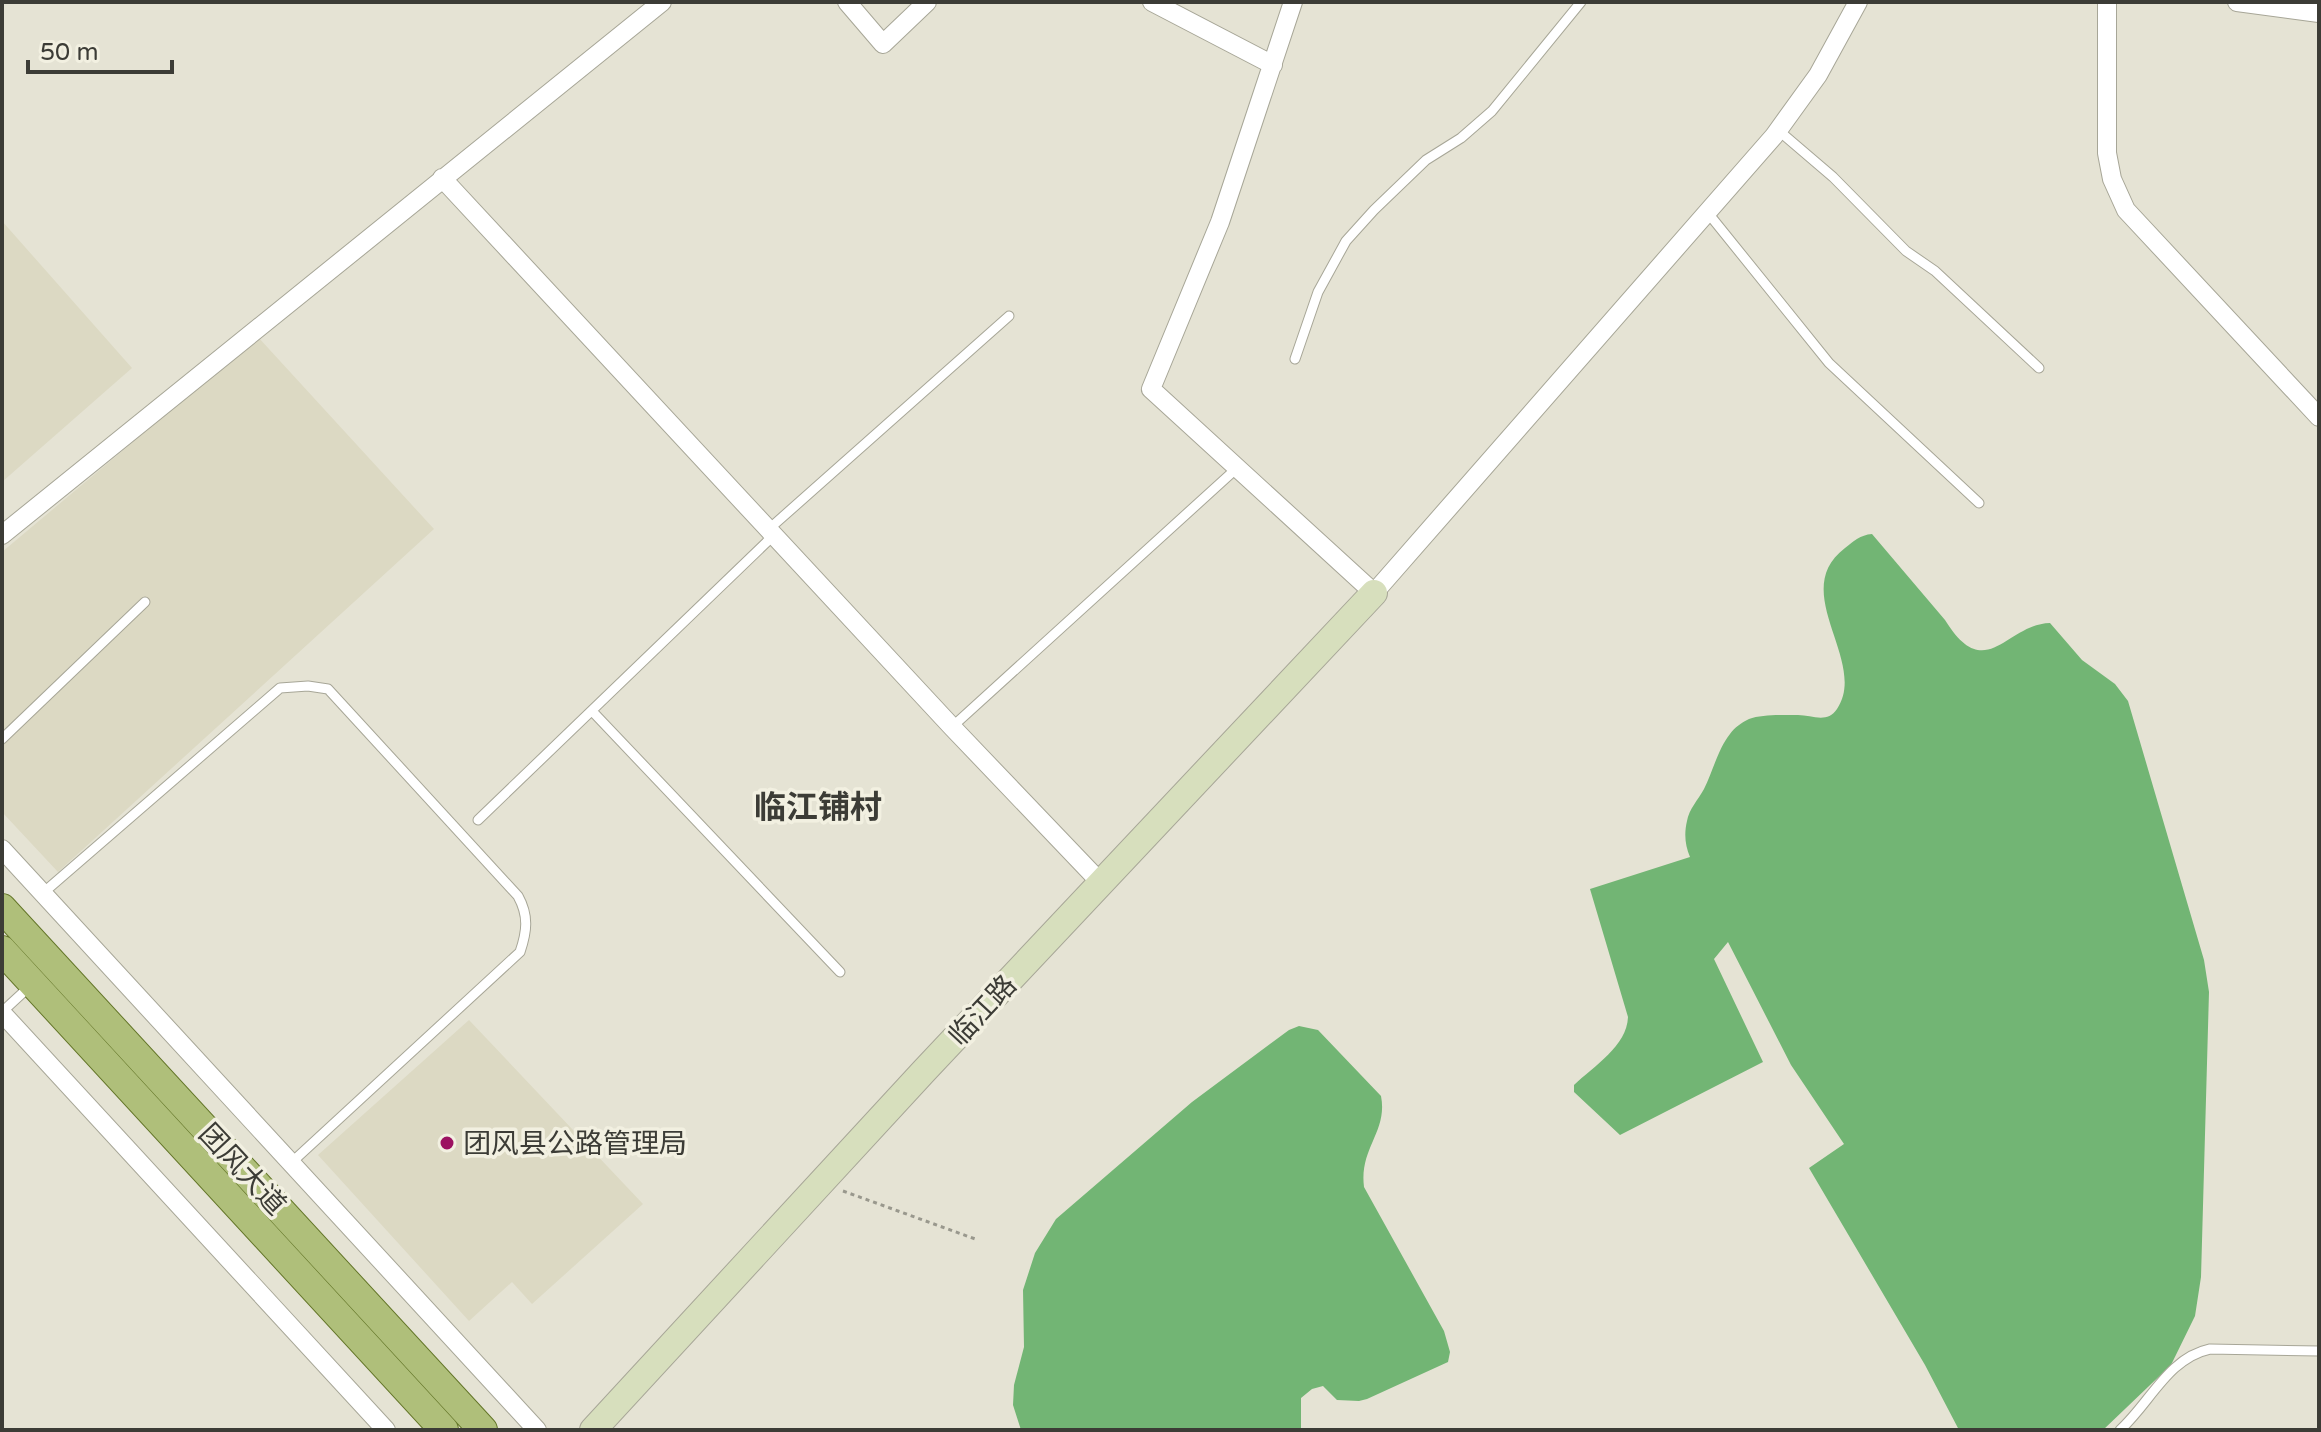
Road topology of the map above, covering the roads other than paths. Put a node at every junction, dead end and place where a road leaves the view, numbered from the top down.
1 (662, 2) edge
2 (847, 2) edge
3 (927, 2) edge
4 (1152, 2) edge
5 (1293, 2) edge
6 (1581, 2) edge
7 (1858, 2) edge
8 (2107, 2) edge
9 (2237, 2) edge
10 (2319, 13) edge
11 (1273, 65) junction
12 (1778, 130) junction
13 (442, 178) junction
14 (1708, 213) junction
15 (1009, 316) dead end
16 (1295, 359) dead end
17 (2039, 368) dead end
18 (2319, 417) edge
19 (1237, 468) junction
20 (1979, 503) dead end
21 (772, 532) junction
22 (2, 535) edge
23 (1374, 593) junction
24 (145, 602) dead end
25 (592, 711) junction
26 (952, 727) junction
27 (2, 739) edge
28 (478, 820) dead end
29 (2, 849) edge
30 (1101, 883) junction
31 (43, 893) junction
32 (2, 908) edge
33 (2, 950) edge
34 (840, 972) dead end
35 (33, 983) junction
36 (2, 1012) edge
37 (291, 1163) junction
38 (2319, 1351) edge
39 (386, 1430) edge
40 (444, 1430) edge
41 (483, 1430) edge
42 (537, 1430) edge
43 (593, 1430) edge
44 (2120, 1430) edge

1 - 13 street
2 - 3 street
4 - 11 street
5 - 11 street
6 - 16 lane
7 - 12 street
8 - 18 street
9 - 10 street
11 - 19 street
12 - 14 street
12 - 17 lane
13 - 21 street
13 - 22 street
14 - 20 lane
14 - 23 street
15 - 21 lane
19 - 23 street
19 - 26 lane
21 - 25 lane
21 - 26 street
23 - 30 street, 临江路
24 - 27 lane
25 - 28 lane
25 - 34 lane
26 - 30 street
29 - 31 street
30 - 43 street, 临江路
31 - 37 street
31 - 37 lane
32 - 41 main road, 团风大道
33 - 35 main road, 团风大道
35 - 36 lane
35 - 40 main road, 团风大道
36 - 39 street
37 - 42 street
38 - 44 lane

